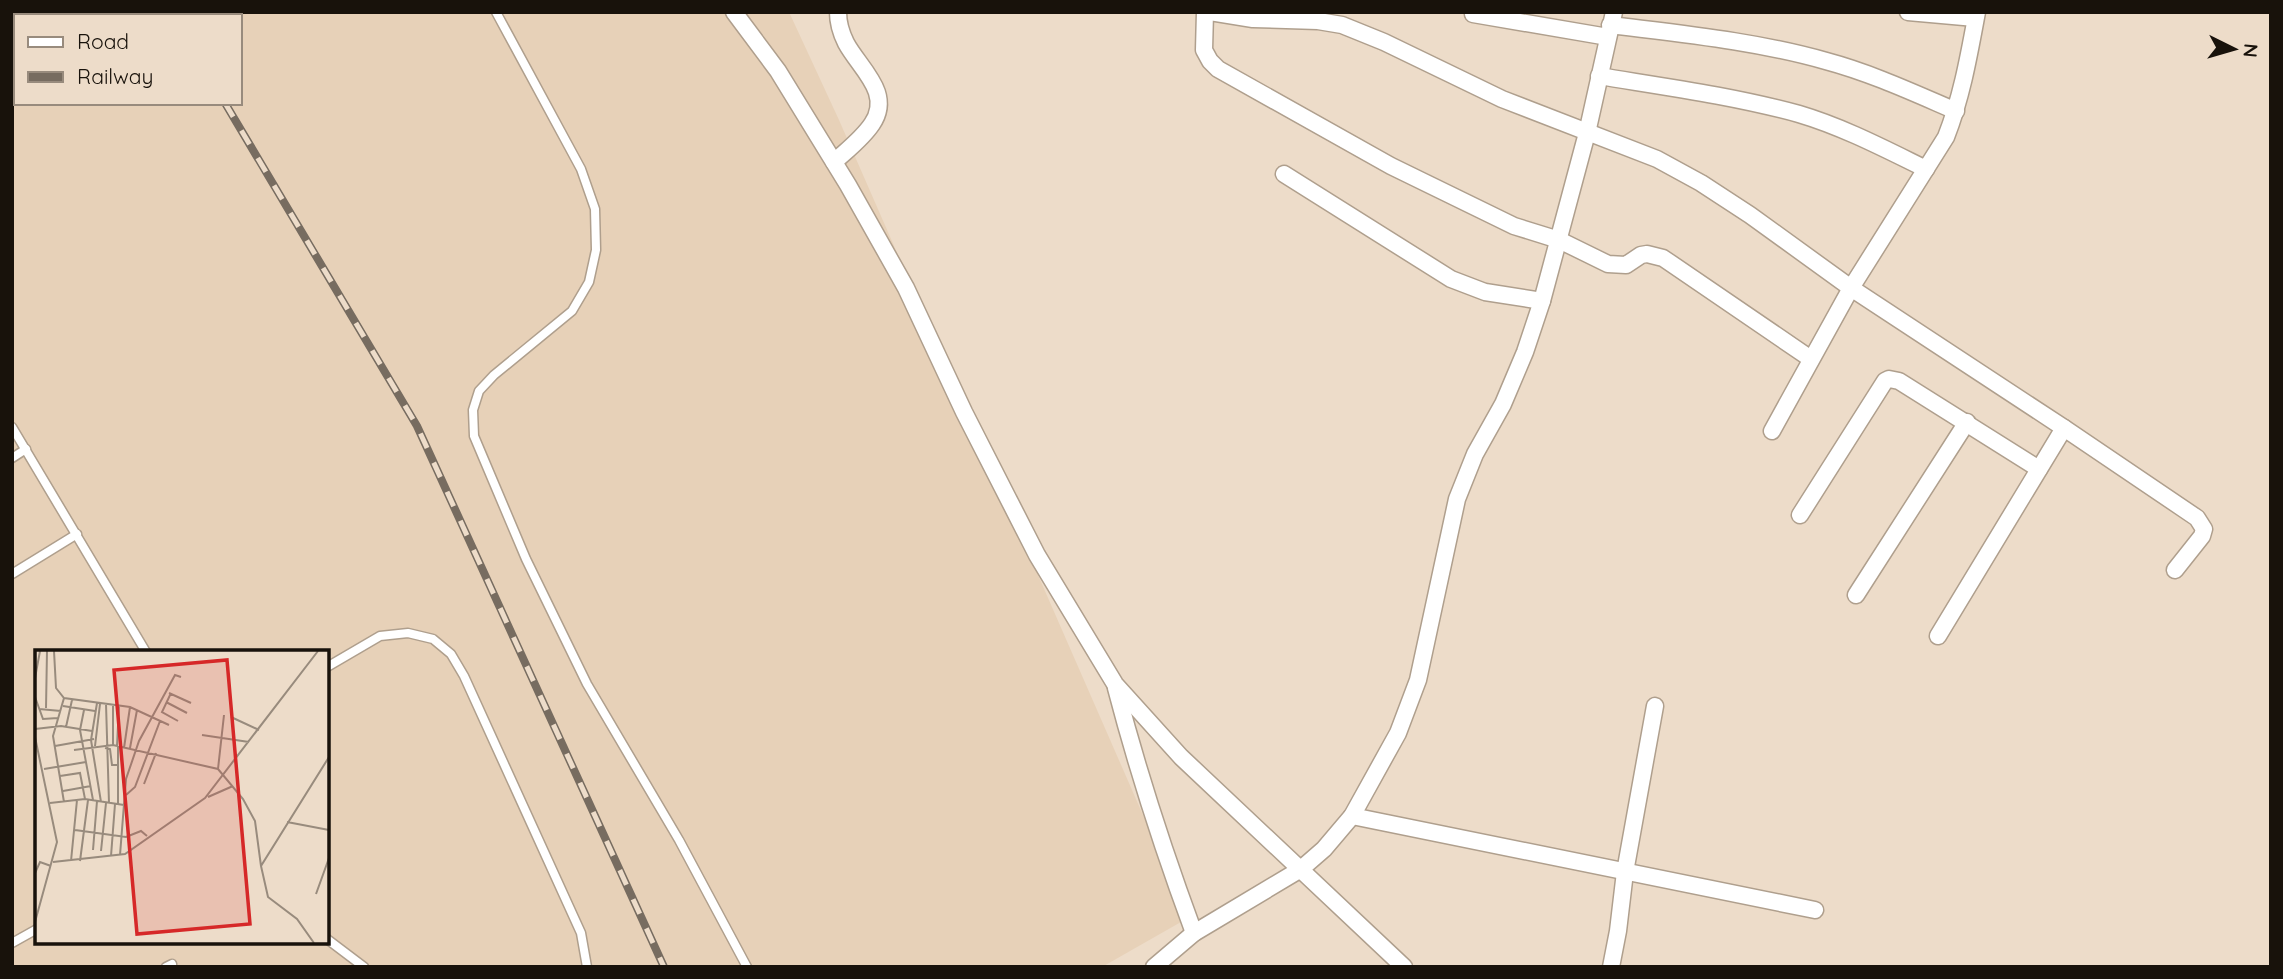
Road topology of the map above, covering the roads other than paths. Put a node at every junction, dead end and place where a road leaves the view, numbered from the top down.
1 (496, 12) edge
2 (734, 12) edge
3 (838, 12) edge
4 (1205, 12) edge
5 (1210, 12) edge
6 (1908, 12) edge
7 (1473, 14) edge
8 (1976, 15) edge
9 (1611, 25) edge
10 (1600, 76) junction
11 (1956, 111) junction
12 (1587, 133) junction
13 (834, 162) junction
14 (1926, 169) junction
15 (1284, 174) dead end
16 (1559, 240) junction
17 (1851, 288) junction
18 (1542, 301) junction
19 (1811, 359) junction
20 (1967, 422) junction
21 (12, 427) edge
22 (2064, 428) junction
23 (1772, 431) dead end
24 (26, 449) junction
25 (12, 458) edge
26 (2039, 468) junction
27 (1800, 515) dead end
28 (77, 534) junction
29 (2175, 570) dead end
30 (12, 574) edge
31 (1856, 595) dead end
32 (1938, 636) dead end
33 (145, 650) edge
34 (329, 666) edge
35 (1115, 684) junction
36 (1655, 706) dead end
37 (1352, 816) junction
38 (1301, 869) junction
39 (1625, 872) junction
40 (1815, 910) dead end
41 (35, 930) edge
42 (1194, 933) junction
43 (329, 941) edge
44 (12, 943) edge
45 (364, 967) edge
46 (587, 967) edge
47 (747, 967) edge
48 (1154, 967) edge
49 (1404, 967) edge
50 (1611, 967) edge

1 - 47 lane
2 - 13 street
3 - 13 street
4 - 16 street
5 - 12 street
6 - 8 street
7 - 9 street
8 - 11 street
9 - 10 street
9 - 11 street
10 - 12 street
10 - 14 street
11 - 14 street
12 - 16 street
12 - 17 street
13 - 35 street
14 - 17 street
15 - 18 street
16 - 18 street
16 - 19 street
17 - 19 street
17 - 22 street
18 - 37 street
19 - 23 street
20 - 26 street
20 - 27 street
20 - 31 street
21 - 24 lane
22 - 26 street
22 - 29 street
24 - 25 lane
24 - 28 lane
26 - 32 street
28 - 30 lane
28 - 33 lane
34 - 46 lane
35 - 38 street
35 - 42 street
36 - 39 street
37 - 38 street
37 - 39 street
38 - 42 street
38 - 49 street
39 - 40 street
39 - 50 street
41 - 44 lane
42 - 48 street
43 - 45 lane

